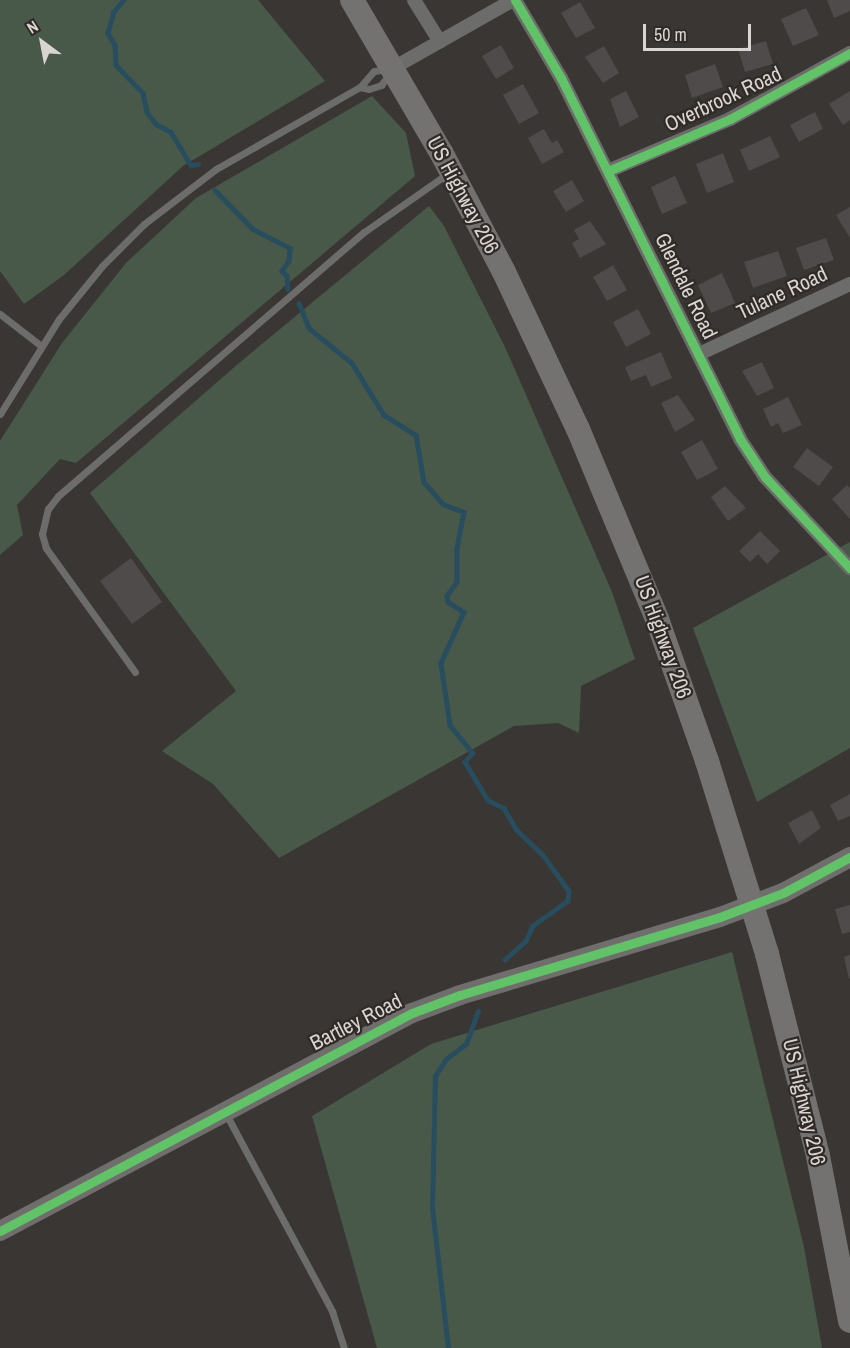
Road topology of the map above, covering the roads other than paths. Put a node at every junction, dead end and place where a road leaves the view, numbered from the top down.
1 (352, 0) edge
2 (414, 0) edge
3 (514, 0) edge
4 (440, 42) junction
5 (850, 54) edge
6 (393, 68) junction
7 (360, 87) junction
8 (608, 171) junction
9 (452, 172) junction
10 (850, 284) edge
11 (0, 314) edge
12 (40, 345) junction
13 (699, 354) junction
14 (0, 414) edge
15 (850, 568) edge
16 (135, 672) dead end
17 (850, 857) edge
18 (753, 905) junction
19 (225, 1111) junction
20 (0, 1231) edge
21 (850, 1321) edge
22 (344, 1348) edge

1 - 6 highway, US Highway 206
2 - 4 street
3 - 4 street
3 - 8 street, Glendale Road
4 - 6 street
5 - 8 street, Overbrook Road
6 - 7 lane
6 - 7 lane
6 - 9 highway, US Highway 206
7 - 12 lane
8 - 13 street, Glendale Road
9 - 16 lane
9 - 18 highway, US Highway 206
10 - 13 street, Tulane Road
11 - 12 lane
12 - 14 lane
13 - 15 street, Glendale Road
17 - 18 street, Bartley Road
18 - 19 street, Bartley Road
18 - 21 highway, US Highway 206
19 - 20 street, Bartley Road
19 - 22 lane

